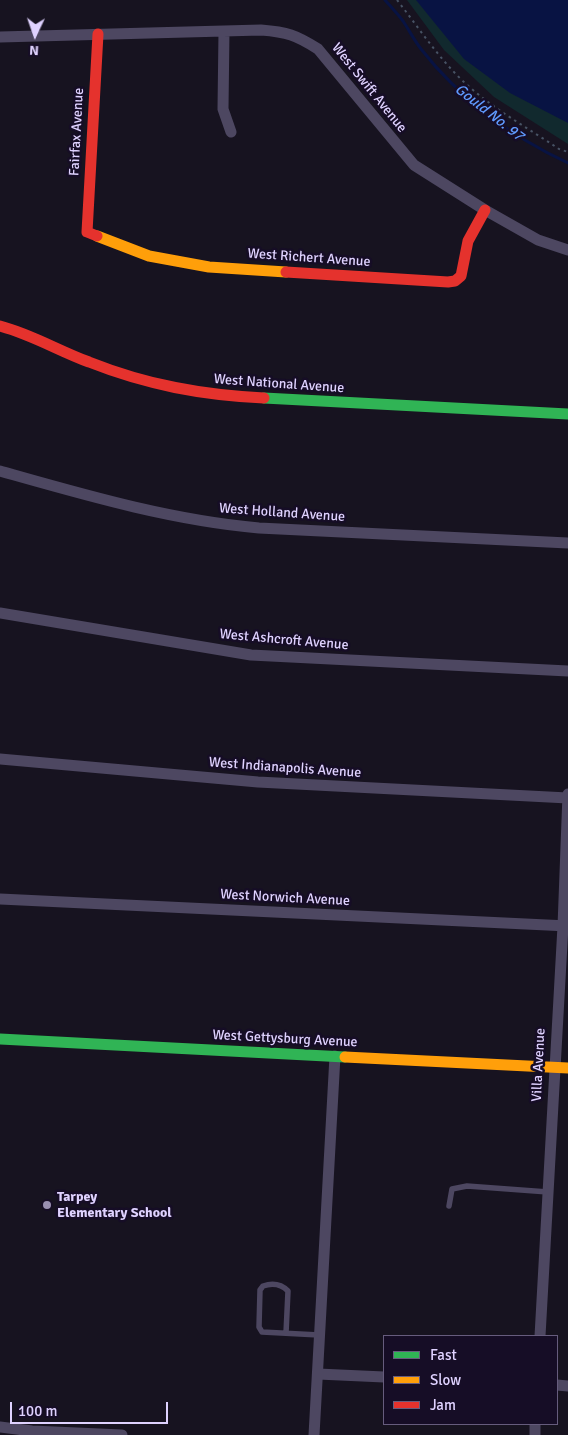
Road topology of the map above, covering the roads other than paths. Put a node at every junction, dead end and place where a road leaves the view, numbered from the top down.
1 (224, 31) junction
2 (98, 34) junction
3 (0, 36) edge
4 (231, 132) dead end
5 (485, 210) junction
6 (87, 232) joint
7 (568, 250) edge
8 (0, 326) edge
9 (568, 414) edge
10 (0, 471) edge
11 (568, 543) edge
12 (0, 613) edge
13 (568, 671) edge
14 (0, 759) edge
15 (568, 794) edge
16 (568, 798) edge
17 (0, 899) edge
18 (565, 926) edge
19 (563, 989) edge
20 (0, 1040) edge
21 (335, 1056) junction
22 (554, 1067) junction
23 (568, 1068) edge
24 (548, 1192) junction
25 (449, 1206) dead end
26 (286, 1333) junction
27 (319, 1335) junction
28 (540, 1335) edge
29 (318, 1374) junction
30 (383, 1377) edge
31 (0, 1427) edge
32 (122, 1435) edge
33 (314, 1435) edge

1 - 2 street, West Swift Avenue
1 - 4 street
1 - 5 street, West Swift Avenue
2 - 3 street, West Swift Avenue
2 - 6 street, Fairfax Avenue
5 - 6 street, West Richert Avenue
5 - 7 street, West Swift Avenue
8 - 9 street, West National Avenue
10 - 11 street, West Holland Avenue
12 - 13 street, West Ashcroft Avenue
14 - 16 street, West Indianapolis Avenue
15 - 16 street, Villa Avenue
16 - 18 street, Villa Avenue
17 - 18 street, West Norwich Avenue
18 - 19 street, Villa Avenue
19 - 22 street, Villa Avenue
20 - 21 street, West Gettysburg Avenue
21 - 22 street, West Gettysburg Avenue
21 - 27 street
22 - 23 street, West Gettysburg Avenue
22 - 24 street, Villa Avenue
24 - 25 lane
24 - 28 street, Villa Avenue
26 - 26 lane
26 - 27 lane
27 - 29 street
29 - 30 street
29 - 33 street
31 - 32 street

